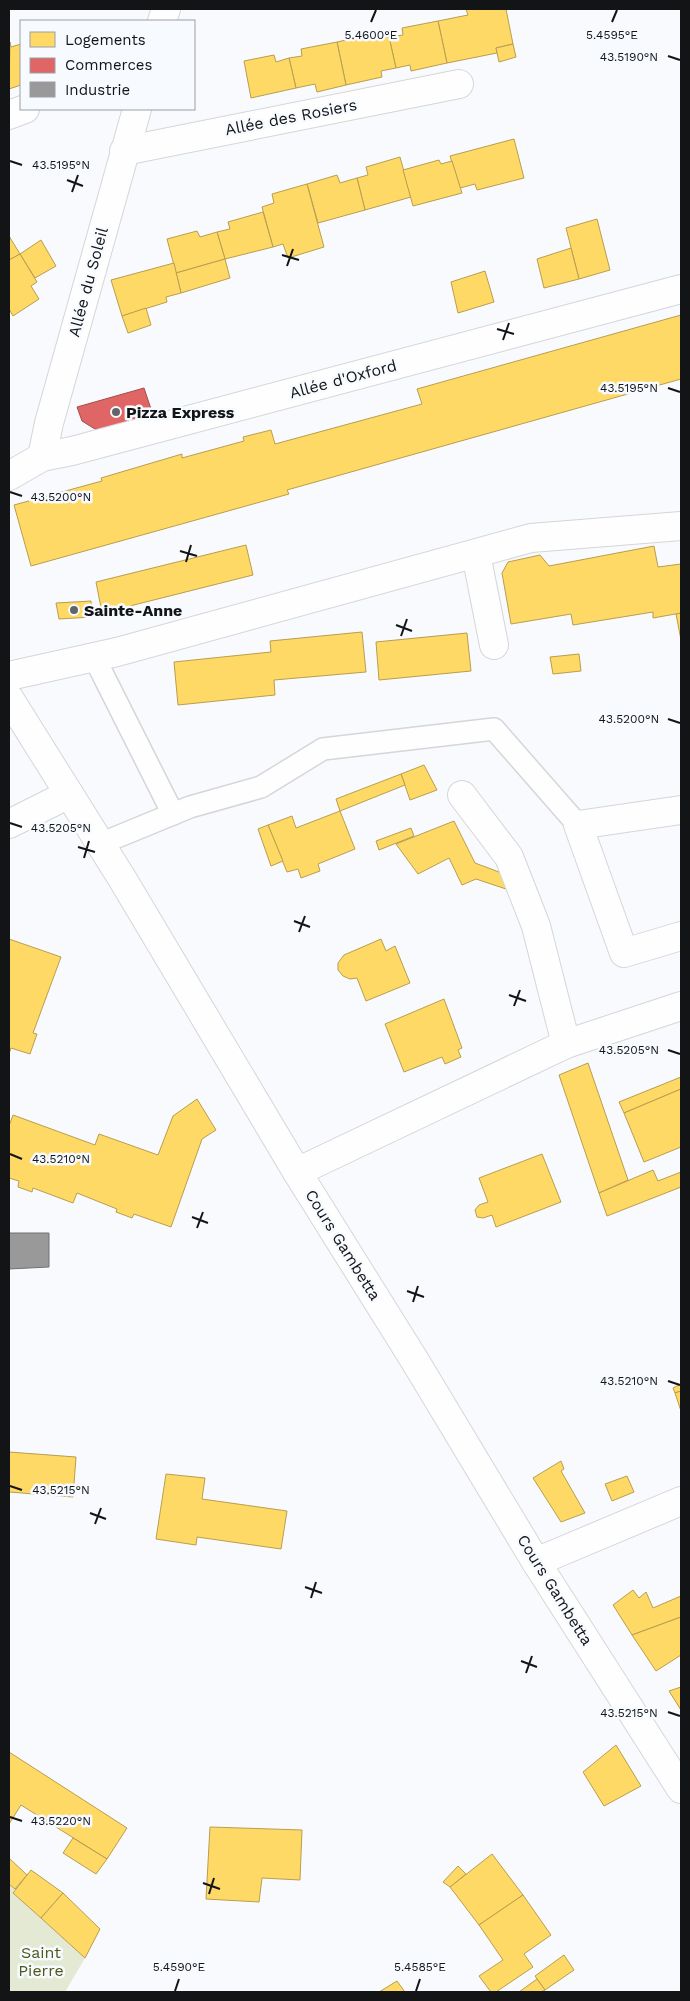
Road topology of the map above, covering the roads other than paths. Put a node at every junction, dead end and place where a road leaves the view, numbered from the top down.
1 (459, 84) dead end
2 (22, 110) edge
3 (137, 110) edge
4 (9, 115) edge
5 (124, 151) junction
6 (681, 289) edge
7 (42, 457) junction
8 (9, 476) edge
9 (681, 526) edge
10 (476, 554) junction
11 (494, 645) dead end
12 (94, 657) junction
13 (9, 676) edge
14 (9, 698) edge
15 (69, 794) junction
16 (462, 795) dead end
17 (681, 810) edge
18 (173, 814) junction
19 (9, 824) edge
20 (578, 825) junction
21 (100, 844) junction
22 (681, 936) edge
23 (681, 1006) edge
24 (566, 1044) junction
25 (296, 1172) junction
26 (681, 1501) edge
27 (536, 1562) junction
28 (681, 1789) edge

1 - 5 street, Allée des Rosiers
2 - 4 street
3 - 5 street, Allée du Soleil
5 - 7 street, Allée du Soleil
6 - 7 street, Allée d'Oxford
7 - 8 street, Allée d'Oxford
9 - 10 street
10 - 11 street
10 - 12 street
12 - 13 street
12 - 18 lane
14 - 15 street, Cours Gambetta
15 - 19 street
15 - 21 street, Cours Gambetta
16 - 24 street
17 - 20 street
18 - 20 lane
18 - 21 lane
20 - 22 street
21 - 25 street, Cours Gambetta
23 - 24 street
24 - 25 street
25 - 27 street, Cours Gambetta
26 - 27 street
27 - 28 street, Cours Gambetta

